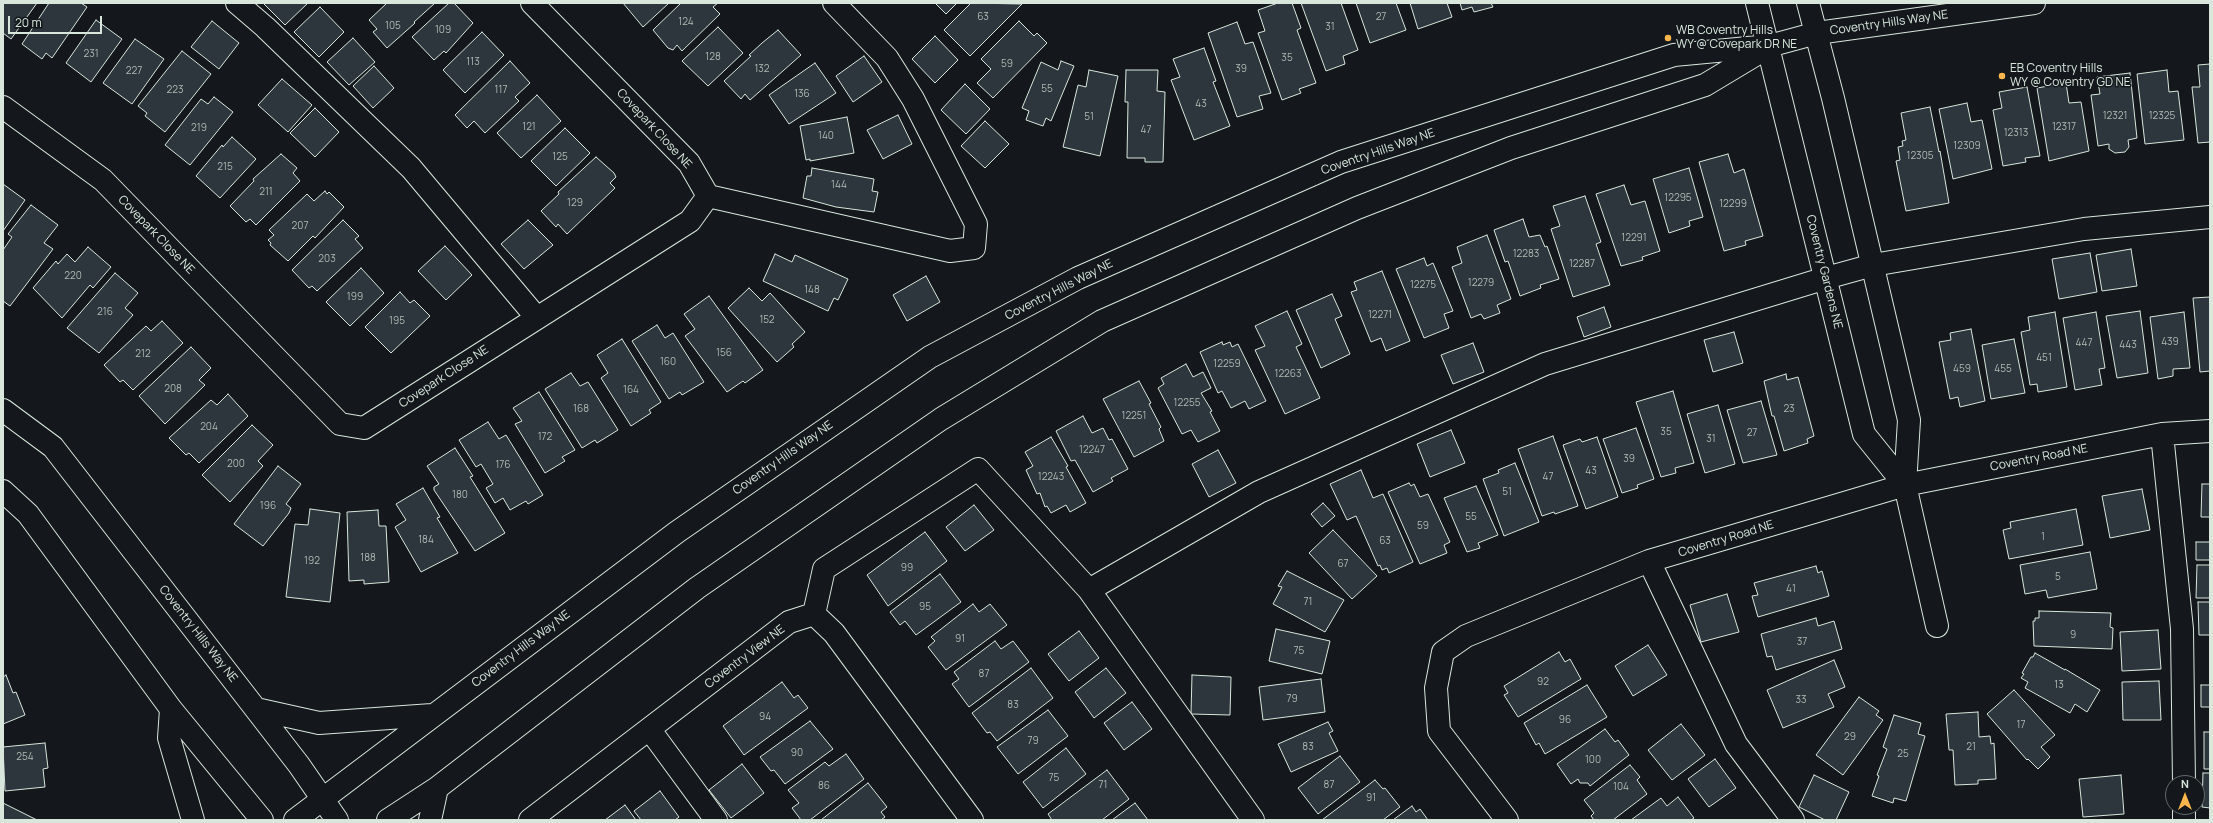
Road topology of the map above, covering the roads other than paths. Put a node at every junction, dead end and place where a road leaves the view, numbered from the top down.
1 (237, 3) edge
2 (532, 3) edge
3 (834, 3) edge
4 (1757, 3) edge
5 (1808, 3) edge
6 (2034, 3) edge
7 (1817, 33) junction
8 (1769, 46) junction
9 (3, 107) edge
10 (708, 196) junction
11 (2210, 217) edge
12 (1873, 265) junction
13 (1826, 278) junction
14 (537, 318) junction
15 (3, 410) edge
16 (2210, 431) edge
17 (2162, 434) junction
18 (1905, 485) junction
19 (3, 491) edge
20 (1649, 562) junction
21 (1089, 590) junction
22 (814, 614) junction
23 (1937, 626) dead end
24 (171, 709) junction
25 (256, 709) junction
26 (432, 715) junction
27 (650, 730) junction
28 (2184, 775) edge
29 (437, 788) junction
30 (323, 800) junction
31 (193, 820) edge
32 (262, 820) edge
33 (295, 820) edge
34 (337, 820) edge
35 (388, 820) edge
36 (430, 820) edge
37 (530, 820) edge
38 (716, 820) edge
39 (972, 820) edge
40 (1253, 820) edge
41 (1507, 820) edge
42 (1793, 820) edge

1 - 14 street
2 - 10 street, Covepark Close NE
3 - 10 street
4 - 8 street, Coventry Gardens NE
5 - 7 street, Coventry Gardens NE
6 - 7 street, Coventry Hills Way NE
7 - 8 street, Coventry Hills Way NE
7 - 12 street, Coventry Gardens NE
8 - 13 street, Coventry Gardens NE
8 - 26 street, Coventry Hills Way NE
8 - 29 street, Coventry Hills Way NE
9 - 14 street, Covepark Close NE
10 - 14 street, Covepark Close NE
11 - 12 street
12 - 13 street
12 - 18 street, Coventry Gardens NE
13 - 18 street, Coventry Gardens NE
13 - 21 street
15 - 25 street, Coventry Hills Way NE
16 - 17 street, Coventry Road NE
17 - 18 street, Coventry Road NE
17 - 28 street
18 - 20 street, Coventry Road NE
18 - 23 street, Coventry Gardens NE
19 - 24 street
20 - 41 street, Coventry Road NE
20 - 42 street
21 - 22 street
21 - 40 street
22 - 27 street, Coventry View NE
22 - 39 street
24 - 31 street
24 - 32 street
25 - 26 street
25 - 30 street, Coventry Hills Way NE
26 - 30 street, Coventry Hills Way NE
27 - 37 street, Coventry View NE
27 - 38 street
29 - 35 street, Coventry Hills Way NE
29 - 36 street
30 - 33 street
30 - 34 street

